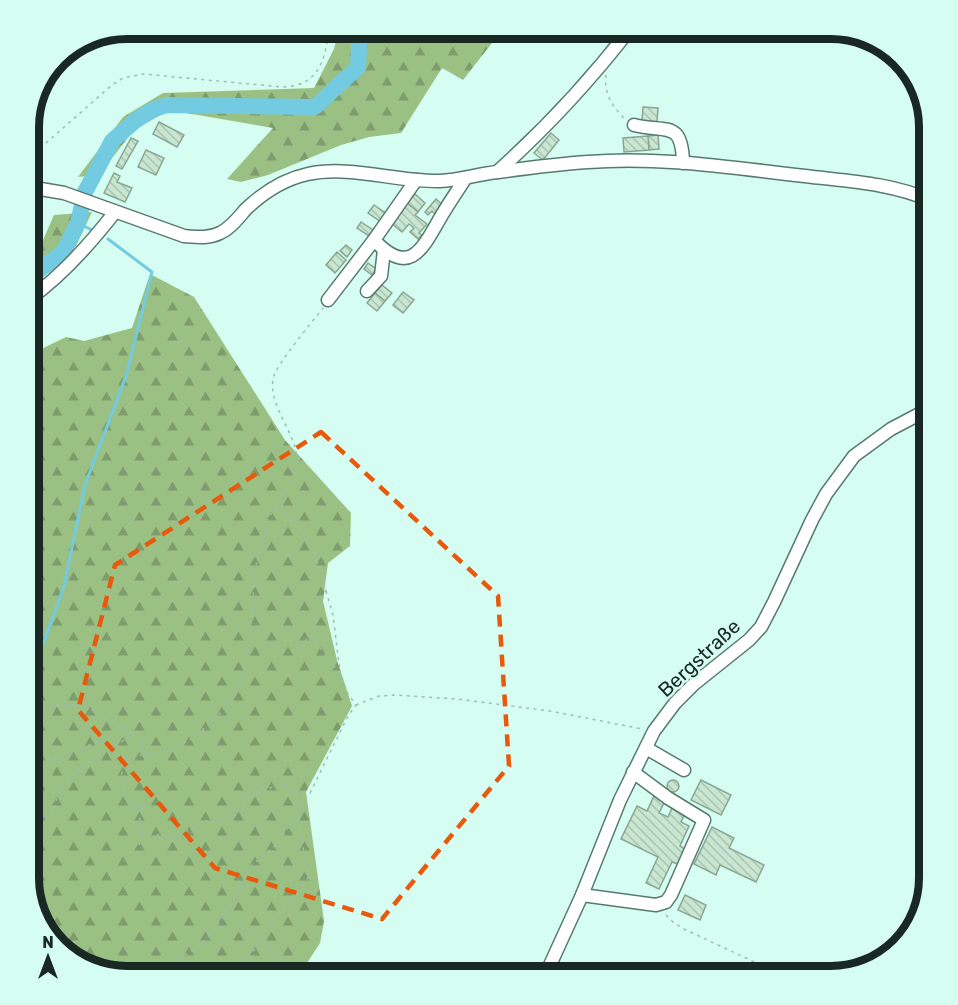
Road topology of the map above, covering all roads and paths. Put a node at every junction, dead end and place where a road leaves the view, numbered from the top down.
1 (328, 39) edge
2 (622, 39) edge
3 (608, 57) junction
4 (634, 125) joint
5 (39, 149) edge
6 (683, 163) junction
7 (497, 172) junction
8 (465, 179) junction
9 (416, 180) junction
10 (39, 189) edge
11 (919, 197) edge
12 (115, 212) junction
13 (374, 240) junction
14 (384, 250) junction
15 (367, 291) dead end
16 (39, 292) edge
17 (328, 300) joint
18 (919, 415) edge
19 (275, 509) junction
20 (326, 590) junction
21 (310, 635) junction
22 (301, 648) dead end
23 (341, 675) junction
24 (356, 705) junction
25 (39, 713) edge
26 (654, 731) junction
27 (133, 733) junction
28 (118, 746) junction
29 (646, 748) junction
30 (147, 755) junction
31 (39, 757) edge
32 (684, 770) dead end
33 (633, 772) junction
34 (296, 794) junction
35 (236, 805) dead end
36 (298, 813) junction
37 (52, 814) junction
38 (55, 816) dead end
39 (39, 818) edge
40 (232, 818) junction
41 (143, 833) junction
42 (139, 844) dead end
43 (582, 895) junction
44 (662, 903) junction
45 (239, 924) dead end
46 (260, 937) junction
47 (166, 966) edge
48 (247, 966) edge
49 (281, 966) edge
50 (550, 966) edge
51 (763, 966) edge

1 - 5 path
2 - 3 street
3 - 4 path
3 - 7 street
4 - 6 street
6 - 7 street
6 - 11 street
7 - 8 street
8 - 9 street
8 - 14 street
9 - 12 street
9 - 13 street
10 - 12 street
12 - 16 street
13 - 14 street
13 - 17 street
14 - 15 street
17 - 19 path
18 - 26 street, Bergstraße
19 - 20 path
19 - 30 path
20 - 21 path
20 - 23 path
21 - 22 path
21 - 23 path
23 - 24 path
24 - 26 path
24 - 34 path
25 - 27 path
26 - 29 street, Bergstraße
27 - 28 path
27 - 30 path
28 - 31 path
28 - 37 path
29 - 32 street
29 - 33 street, Bergstraße
30 - 41 path
33 - 43 street, Bergstraße
33 - 44 street
34 - 36 path
34 - 40 path
35 - 40 path
36 - 46 path
36 - 47 path
37 - 38 path
37 - 39 path
40 - 41 path
41 - 42 path
43 - 44 street
43 - 50 street, Bergstraße
44 - 51 path
45 - 46 path
46 - 48 path
46 - 49 path

